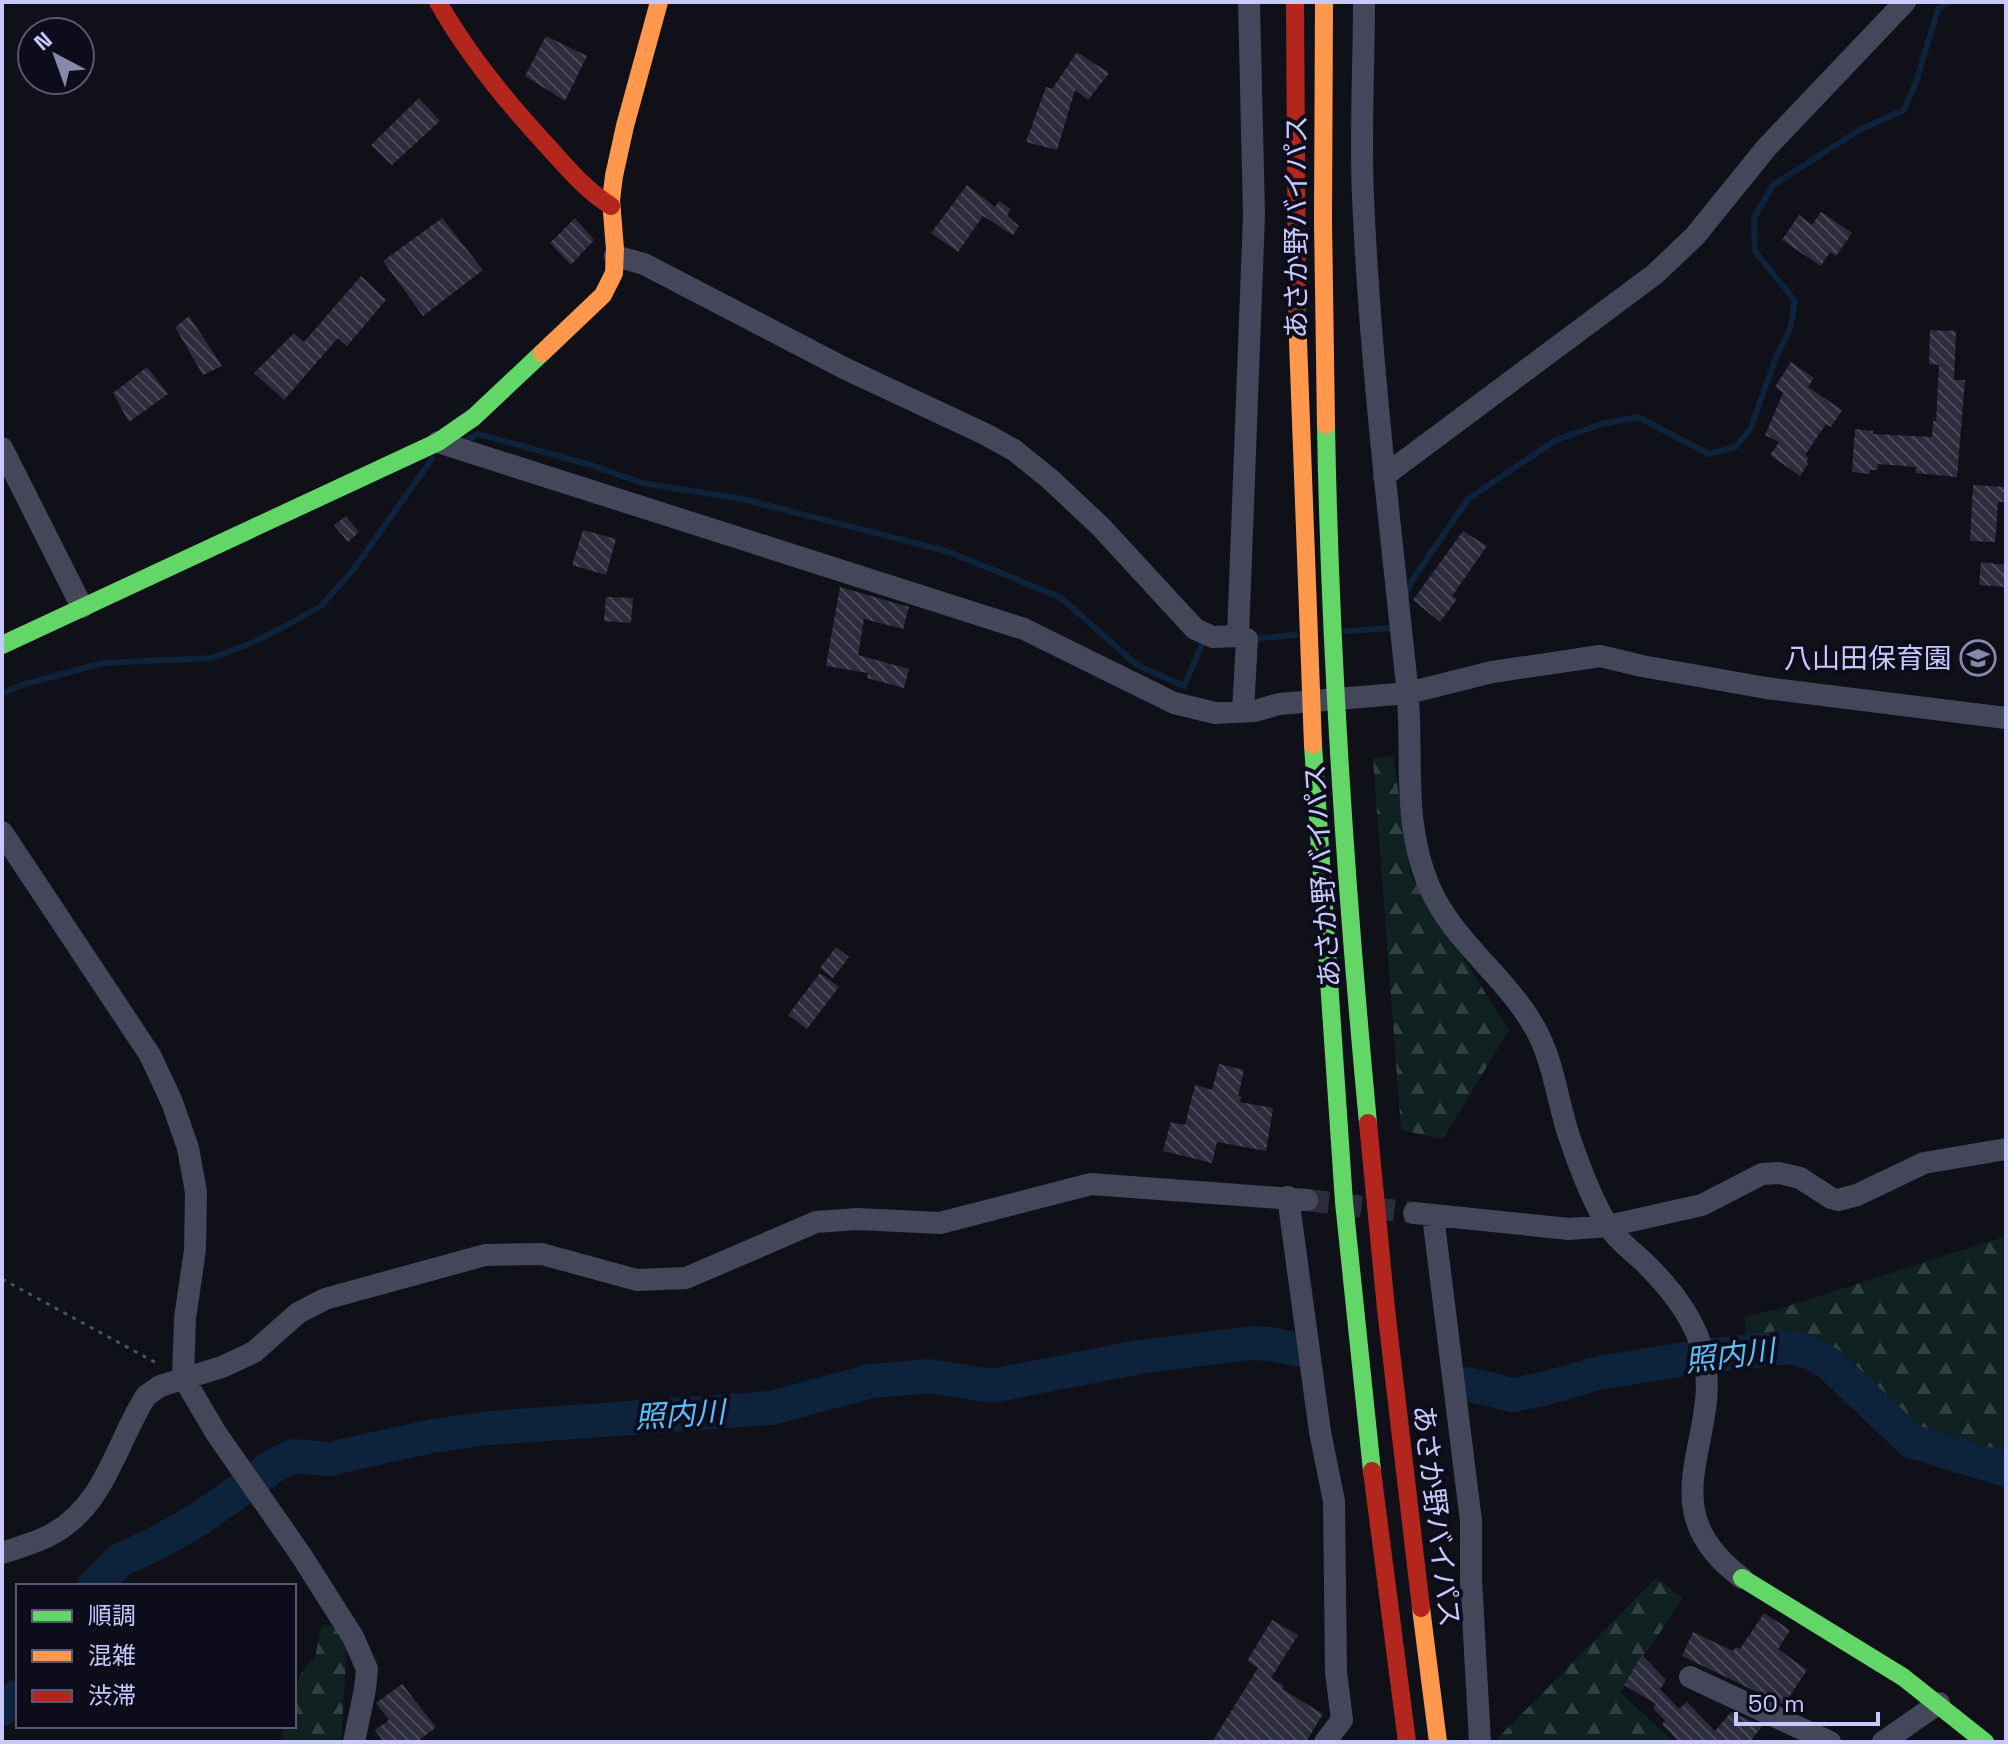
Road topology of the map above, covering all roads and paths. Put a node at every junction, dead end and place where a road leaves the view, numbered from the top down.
1 (438, 2) edge
2 (659, 2) edge
3 (1249, 2) edge
4 (1295, 2) edge
5 (1324, 2) edge
6 (1364, 2) edge
7 (1905, 2) edge
8 (611, 206) junction
9 (615, 256) junction
10 (438, 442) junction
11 (2, 448) edge
12 (1384, 476) junction
13 (82, 607) junction
14 (1238, 636) junction
15 (2, 645) edge
16 (1408, 693) junction
17 (1243, 711) junction
18 (2006, 718) edge
19 (2, 832) edge
20 (2006, 1149) edge
21 (1608, 1226) junction
22 (2, 1279) edge
23 (183, 1377) junction
24 (2, 1553) edge
25 (1742, 1578) joint
26 (1690, 1677) dead end
27 (1939, 1703) junction
28 (354, 1742) edge
29 (1325, 1742) edge
30 (1407, 1742) edge
31 (1438, 1742) edge
32 (1480, 1742) edge
33 (1830, 1742) edge
34 (1883, 1742) edge
35 (1985, 1742) edge

1 - 8 main road
2 - 8 main road
3 - 14 street
4 - 30 main road, あさか野バイパス
5 - 31 main road, あさか野バイパス
6 - 12 street
7 - 12 street
8 - 9 main road
9 - 10 main road
9 - 14 street
10 - 13 main road
10 - 17 street
11 - 13 street
12 - 16 street
13 - 15 main road
14 - 17 street
16 - 17 street
16 - 18 street
16 - 21 street
19 - 23 street
20 - 21 street
21 - 25 street
21 - 32 street
22 - 23 path
23 - 24 street
23 - 28 street
23 - 29 street
25 - 27 main road
26 - 33 street
27 - 34 street
27 - 35 main road

